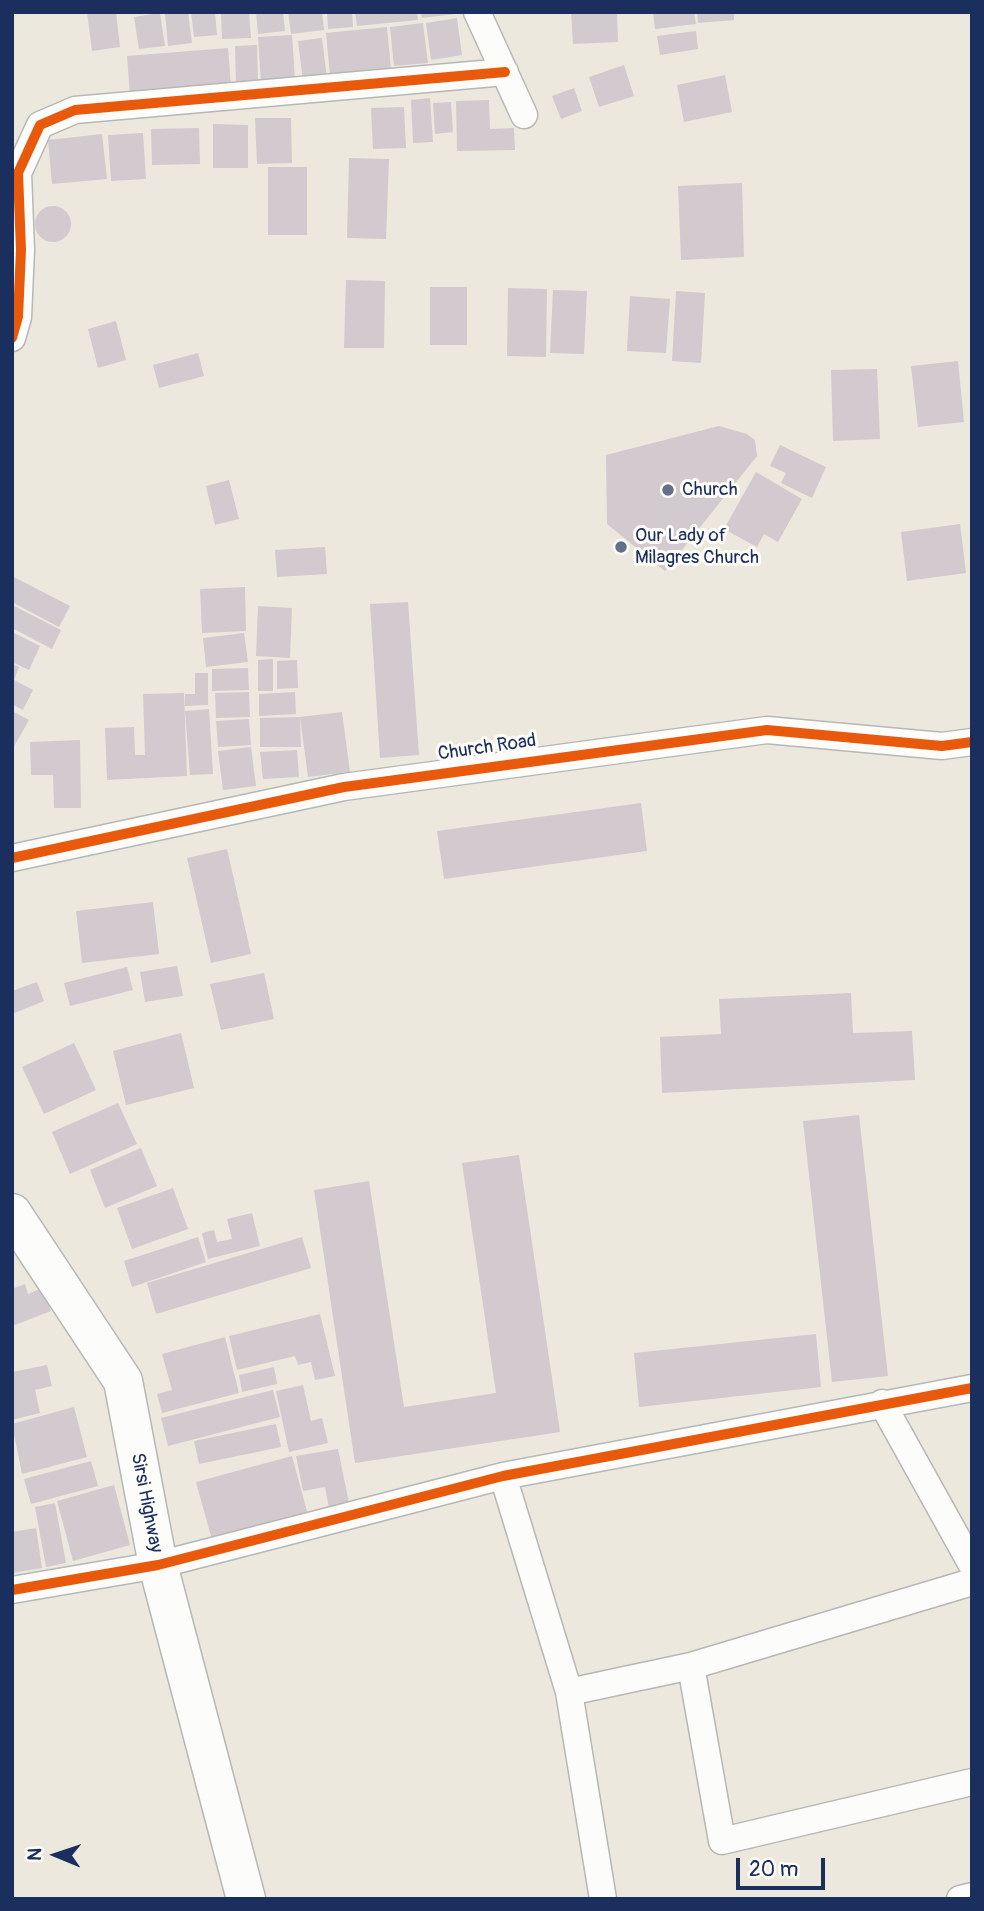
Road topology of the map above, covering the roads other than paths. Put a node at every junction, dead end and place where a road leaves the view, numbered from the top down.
1 (477, 12) edge
2 (505, 72) junction
3 (524, 115) dead end
4 (12, 338) edge
5 (972, 743) edge
6 (12, 858) edge
7 (12, 1213) edge
8 (972, 1388) edge
9 (882, 1403) junction
10 (503, 1476) junction
11 (158, 1565) junction
12 (972, 1565) edge
13 (972, 1582) edge
14 (12, 1590) edge
15 (691, 1666) junction
16 (569, 1692) junction
17 (972, 1782) edge
18 (972, 1896) edge
19 (246, 1899) edge
20 (603, 1899) edge
21 (960, 1899) edge

1 - 2 street
2 - 3 street
2 - 4 street
5 - 6 street, Church Road
7 - 11 main road, Sirsi Highway
8 - 9 street
9 - 10 street
9 - 12 street
10 - 11 street
10 - 16 street
11 - 14 street
11 - 19 main road, Sirsi Highway
13 - 15 street
15 - 16 street
15 - 17 street
16 - 20 street
18 - 21 street

